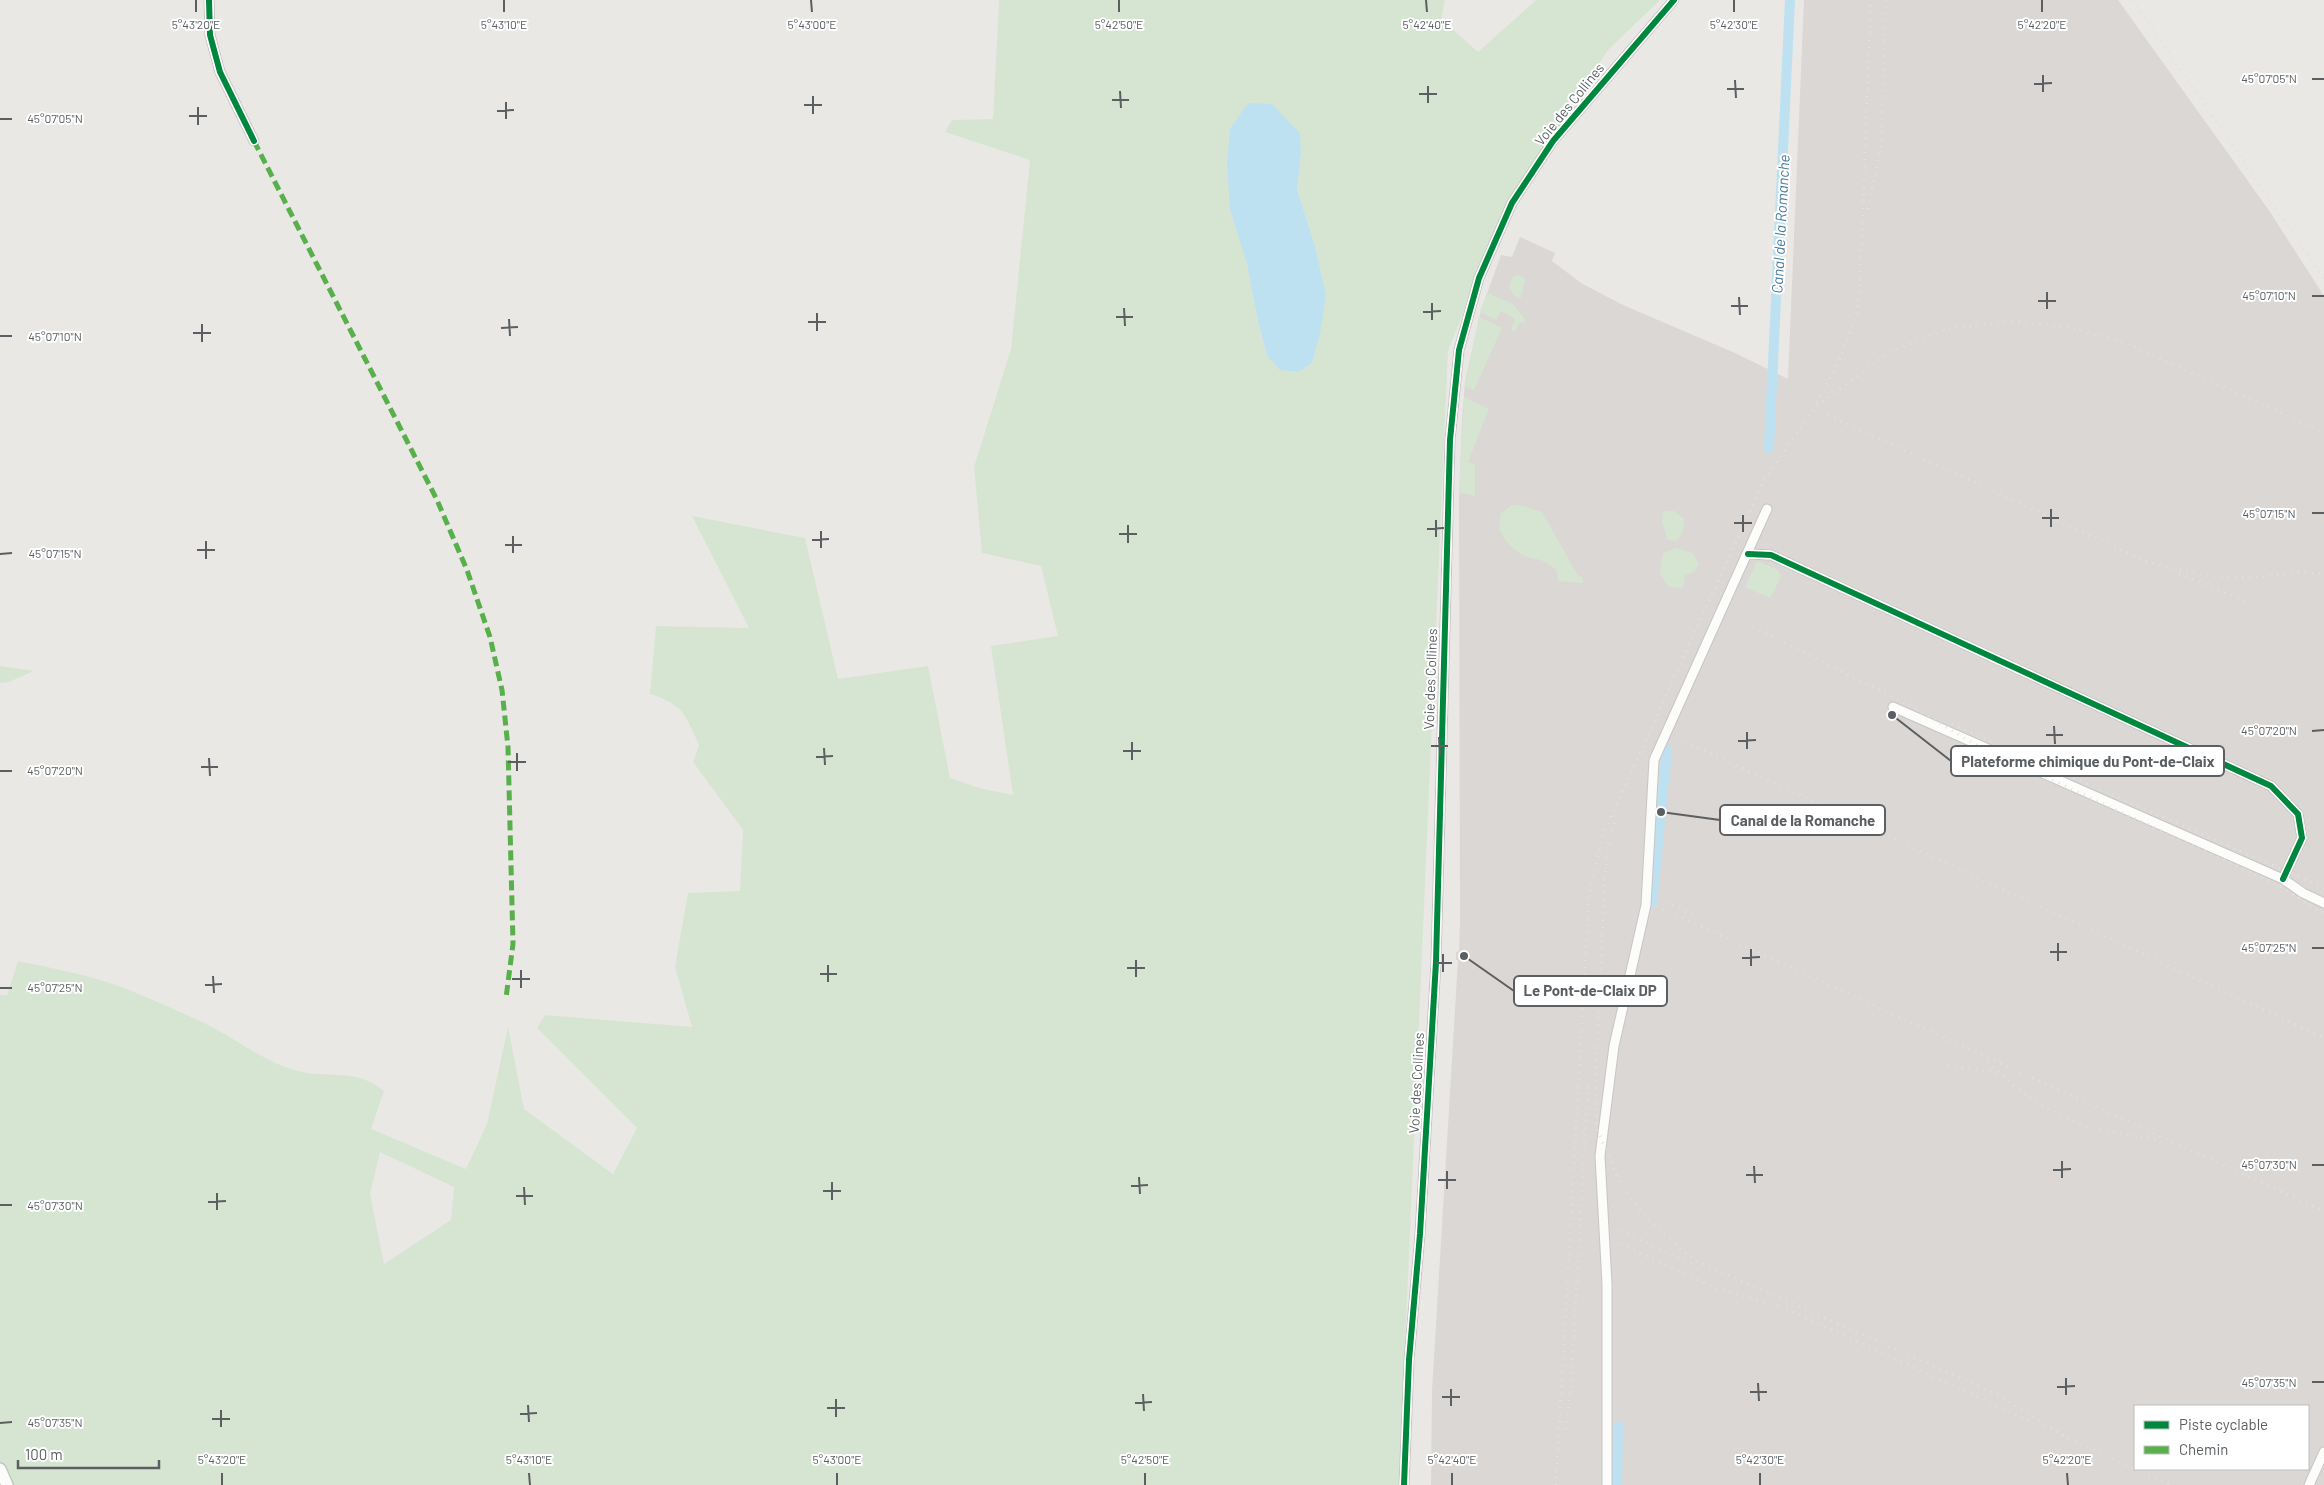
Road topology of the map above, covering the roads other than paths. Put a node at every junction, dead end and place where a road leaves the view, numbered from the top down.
1 (209, 0) edge
2 (1674, 0) edge
3 (254, 141) dead end
4 (1767, 509) dead end
5 (1748, 554) junction
6 (1893, 707) dead end
7 (2283, 879) junction
8 (2324, 903) edge
9 (2324, 1452) edge
10 (0, 1469) edge
11 (7, 1485) edge
12 (1404, 1485) edge
13 (1607, 1485) edge
14 (2309, 1485) edge

1 - 3 street
2 - 12 street, Voie des Collines
4 - 5 street
5 - 7 street
5 - 13 street
6 - 7 street
7 - 8 street
9 - 14 street
10 - 11 street

